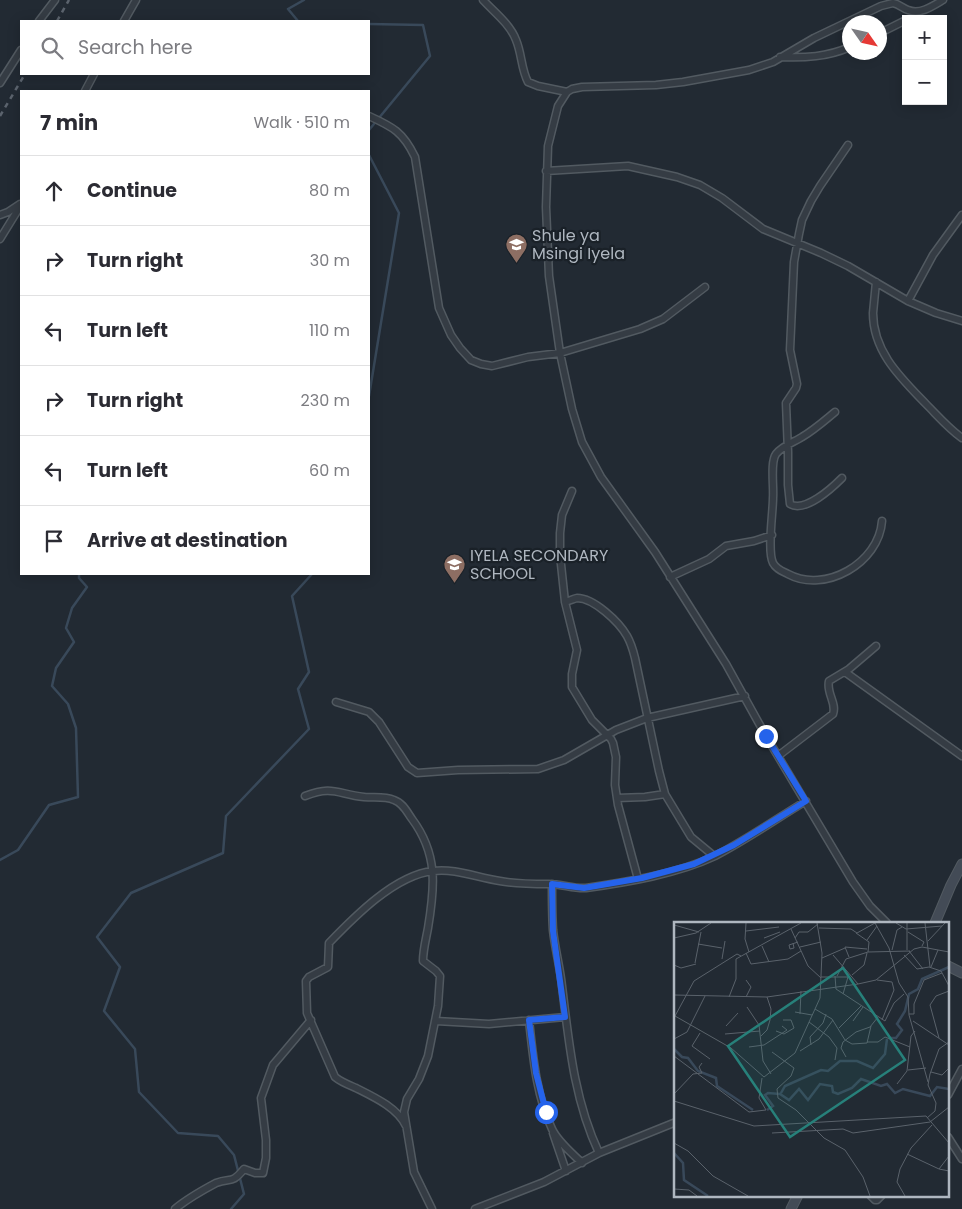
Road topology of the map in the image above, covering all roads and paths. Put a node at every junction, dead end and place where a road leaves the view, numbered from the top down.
1 (55, 0) edge
2 (136, 0) edge
3 (483, 0) edge
4 (943, 0) edge
5 (923, 10) junction
6 (914, 15) edge
7 (40, 20) edge
8 (125, 20) edge
9 (902, 22) edge
10 (887, 30) edge
11 (842, 50) edge
12 (20, 52) edge
13 (780, 58) junction
14 (93, 75) edge
15 (0, 83) edge
16 (86, 90) edge
17 (567, 92) junction
18 (370, 116) edge
19 (848, 145) dead end
20 (546, 171) junction
21 (20, 205) edge
22 (20, 206) edge
23 (0, 215) edge
24 (962, 215) edge
25 (0, 239) edge
26 (797, 242) junction
27 (876, 282) junction
28 (705, 287) dead end
29 (908, 301) junction
30 (962, 321) edge
31 (560, 353) junction
32 (835, 412) dead end
33 (962, 438) edge
34 (788, 446) junction
35 (842, 478) dead end
36 (572, 491) dead end
37 (882, 521) dead end
38 (772, 535) junction
39 (670, 577) junction
40 (566, 602) junction
41 (876, 646) dead end
42 (845, 672) junction
43 (745, 696) junction
44 (336, 702) dead end
45 (647, 718) junction
46 (608, 736) junction
47 (778, 756) junction
48 (962, 756) edge
49 (665, 794) junction
50 (305, 796) dead end
51 (617, 798) junction
52 (806, 801) junction
53 (714, 856) junction
54 (962, 864) edge
55 (432, 871) junction
56 (638, 879) junction
57 (552, 884) junction
58 (886, 922) edge
59 (934, 922) edge
60 (950, 967) edge
61 (962, 974) edge
62 (565, 1017) junction
63 (310, 1020) junction
64 (529, 1020) junction
65 (436, 1021) junction
66 (962, 1069) edge
67 (950, 1091) edge
68 (674, 1123) edge
69 (406, 1126) junction
70 (552, 1130) junction
71 (950, 1140) edge
72 (599, 1153) junction
73 (962, 1159) edge
74 (582, 1163) junction
75 (566, 1171) junction
76 (798, 1196) edge
77 (871, 1196) edge
78 (881, 1196) edge
79 (175, 1209) edge
80 (432, 1209) edge
81 (475, 1209) edge
82 (791, 1209) edge

1 - 7 street
2 - 8 street
3 - 17 street
4 - 5 street
5 - 6 street
5 - 13 street
9 - 10 street
11 - 13 street
12 - 15 street
13 - 17 street
14 - 16 street
17 - 20 street
18 - 31 street
19 - 26 street
20 - 26 street
20 - 31 street
21 - 23 street
22 - 25 street
24 - 29 street
26 - 27 street
26 - 34 street
27 - 29 street
27 - 33 street
28 - 31 street
29 - 30 street
31 - 39 street
32 - 34 street
34 - 35 street
34 - 38 street
36 - 40 street
37 - 38 street
38 - 39 street
39 - 43 street
40 - 45 street
40 - 46 street
41 - 42 street
42 - 47 street
42 - 48 street
43 - 45 street
43 - 47 street
44 - 46 street
45 - 46 street
45 - 49 street
46 - 51 street
47 - 52 street
49 - 51 street
49 - 53 street
50 - 55 street
51 - 56 street
52 - 53 street
52 - 58 street
53 - 56 street
54 - 59 street
55 - 57 street
55 - 63 street
55 - 65 street
56 - 57 street
57 - 62 street
60 - 61 street
62 - 64 street
62 - 72 street
63 - 69 street
63 - 79 street
64 - 65 street
64 - 70 street
65 - 69 street
66 - 67 street
68 - 72 street
69 - 80 street
70 - 74 street
70 - 75 street
71 - 73 street
72 - 74 street
74 - 75 street
75 - 81 street
76 - 82 street
77 - 78 street

